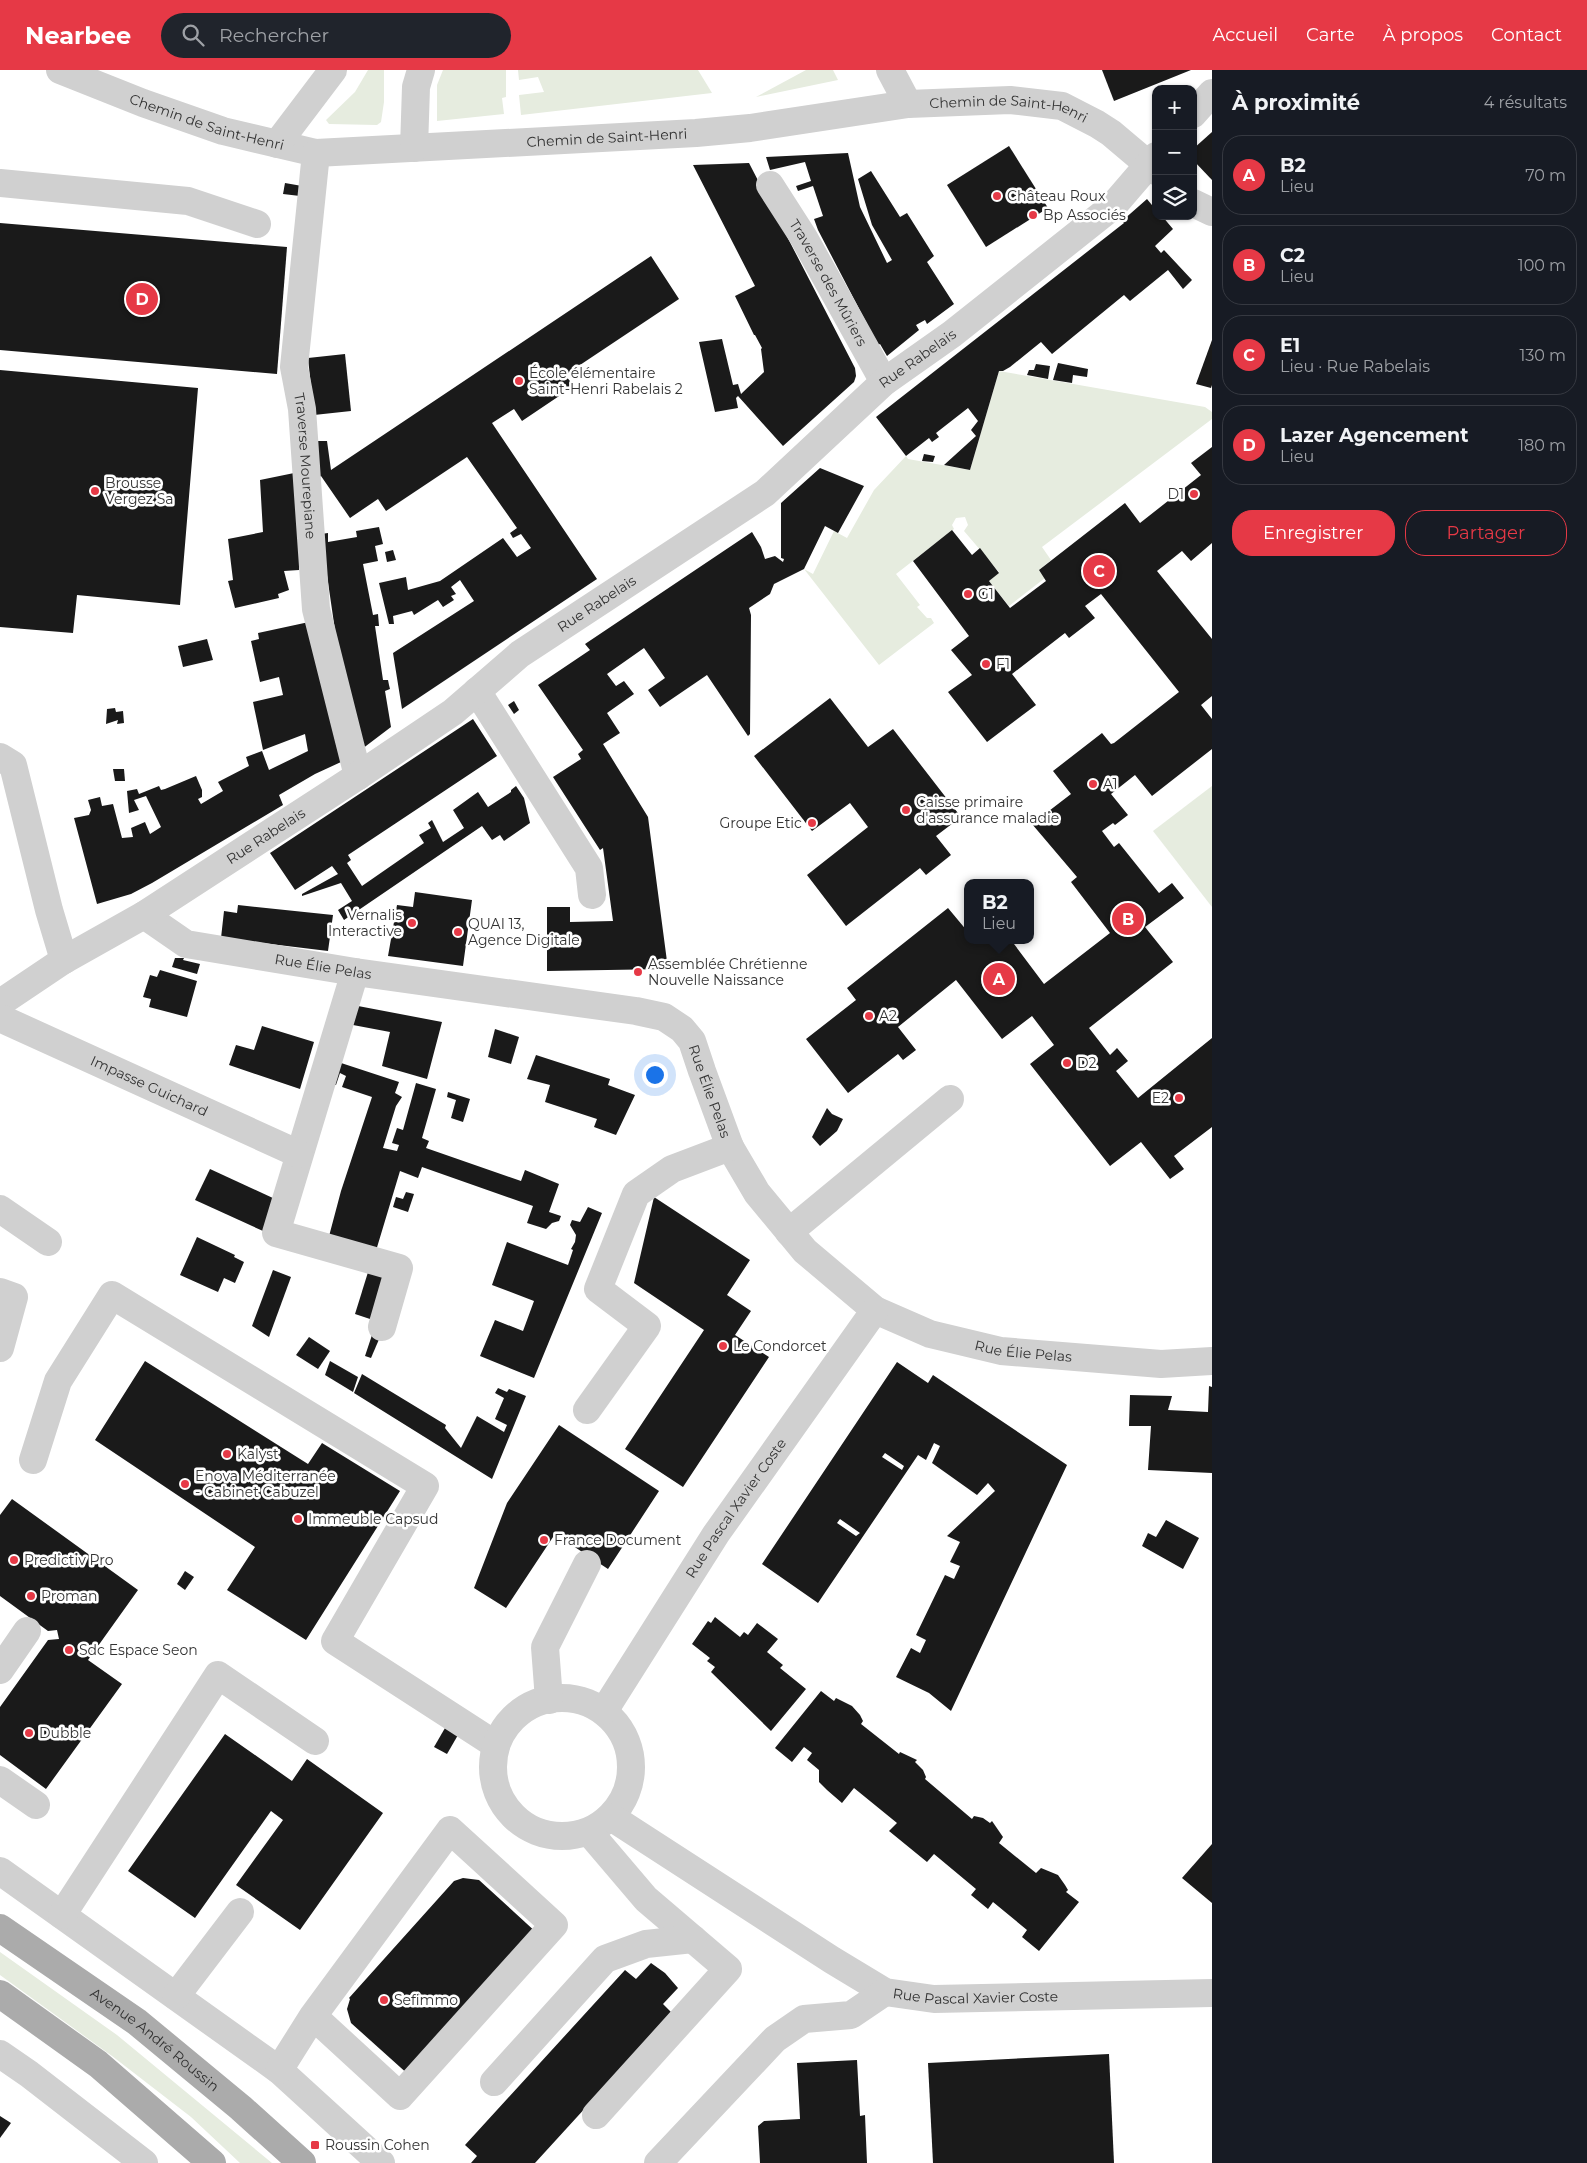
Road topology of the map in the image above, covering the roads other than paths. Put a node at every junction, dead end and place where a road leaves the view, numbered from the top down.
1 (60, 70) edge
2 (333, 70) edge
3 (421, 70) edge
4 (890, 70) edge
5 (1212, 94) edge
6 (908, 104) junction
7 (1197, 110) edge
8 (277, 144) junction
9 (414, 148) junction
10 (316, 153) junction
11 (1152, 163) edge
12 (1152, 165) edge
13 (0, 183) edge
14 (770, 184) dead end
15 (1197, 205) edge
16 (1212, 212) edge
17 (257, 224) dead end
18 (884, 382) junction
19 (477, 691) junction
20 (0, 756) edge
21 (358, 776) junction
22 (592, 895) dead end
23 (144, 915) junction
24 (64, 960) junction
25 (355, 972) junction
26 (0, 1002) edge
27 (0, 1018) edge
28 (950, 1099) dead end
29 (730, 1147) junction
30 (299, 1154) junction
31 (1, 1212) edge
32 (789, 1232) junction
33 (48, 1242) dead end
34 (0, 1292) edge
35 (875, 1310) junction
36 (382, 1327) dead end
37 (0, 1348) edge
38 (1212, 1361) edge
39 (586, 1410) dead end
40 (32, 1460) dead end
41 (587, 1564) dead end
42 (27, 1631) dead end
43 (0, 1670) edge
44 (549, 1700) junction
45 (604, 1711) junction
46 (315, 1741) dead end
47 (496, 1745) junction
48 (0, 1780) edge
49 (36, 1805) dead end
50 (600, 1825) junction
51 (0, 1871) edge
52 (240, 1912) dead end
53 (62, 1915) junction
54 (0, 1928) edge
55 (693, 1939) junction
56 (885, 1992) junction
57 (1212, 1993) edge
58 (0, 1994) edge
59 (176, 1996) junction
60 (313, 2016) junction
61 (0, 2054) edge
62 (279, 2070) junction
63 (494, 2082) dead end
64 (596, 2115) dead end
65 (144, 2163) edge
66 (212, 2163) edge
67 (302, 2163) edge
68 (381, 2163) edge
69 (658, 2163) edge

1 - 8 street, Chemin de Saint-Henri
2 - 8 street
3 - 9 street
4 - 6 street
5 - 7 street
6 - 9 street, Chemin de Saint-Henri
6 - 11 street, Chemin de Saint-Henri
8 - 10 street, Chemin de Saint-Henri
9 - 10 street, Chemin de Saint-Henri
10 - 21 street, Traverse Mourepiane
12 - 18 street, Rue Rabelais
13 - 17 street
14 - 18 street, Traverse des Mûriers
15 - 16 street
18 - 19 street, Rue Rabelais
19 - 21 street, Rue Rabelais
19 - 22 street
20 - 24 street
21 - 23 street, Rue Rabelais
23 - 24 street, Rue Rabelais
23 - 25 street, Rue Élie Pelas
24 - 26 street, Rue Rabelais
25 - 29 street, Rue Élie Pelas
25 - 30 street
27 - 30 street, Impasse Guichard
28 - 32 street
29 - 32 street, Rue Élie Pelas
29 - 39 street
30 - 36 street
31 - 33 street
32 - 35 street, Rue Élie Pelas
34 - 37 street
35 - 38 street, Rue Élie Pelas
35 - 45 street, Rue Pascal Xavier Coste
40 - 47 street
41 - 44 street
42 - 43 street
44 - 45 street
44 - 47 street
45 - 50 street
46 - 53 street
47 - 50 street
48 - 49 street
50 - 55 street
50 - 56 street, Rue Pascal Xavier Coste
51 - 53 street
52 - 59 street
53 - 59 street
54 - 67 main road, Avenue André Roussin
55 - 63 street
55 - 64 street
56 - 57 street, Rue Pascal Xavier Coste
56 - 69 street
58 - 66 main road
59 - 62 street
60 - 60 street
60 - 62 street
61 - 65 street
62 - 68 street

